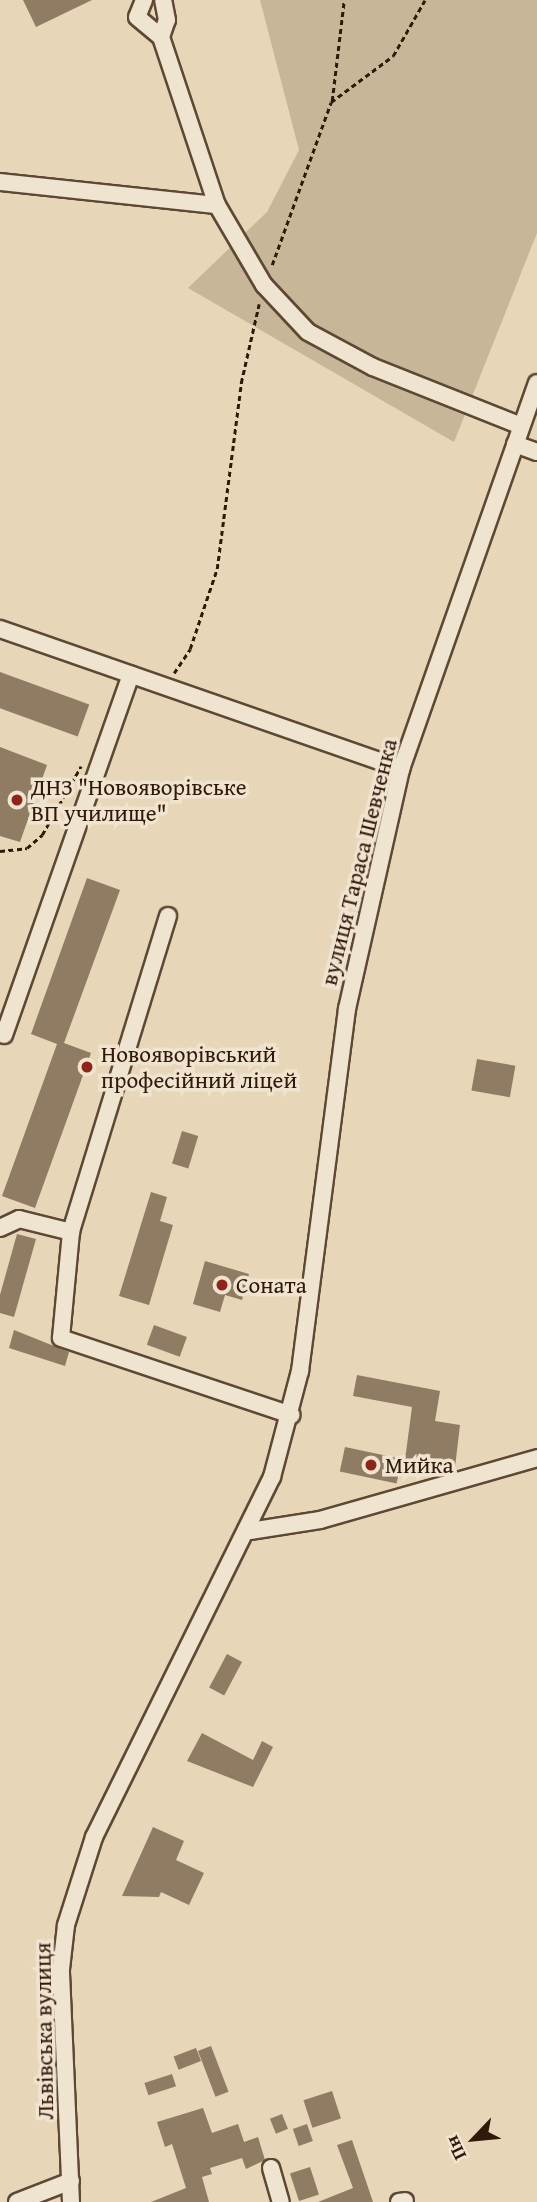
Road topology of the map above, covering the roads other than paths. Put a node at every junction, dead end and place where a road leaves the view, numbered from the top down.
1 (144, 0) edge
2 (163, 0) edge
3 (161, 37) junction
4 (0, 182) edge
5 (216, 205) junction
6 (537, 383) edge
7 (521, 426) junction
8 (515, 444) junction
9 (537, 452) edge
10 (0, 629) edge
11 (131, 675) junction
12 (401, 769) junction
13 (168, 916) dead end
14 (4, 1035) dead end
15 (0, 1228) edge
16 (71, 1232) junction
17 (291, 1415) junction
18 (537, 1458) edge
19 (250, 1531) junction
20 (271, 2168) dead end
21 (71, 2181) junction
22 (17, 2202) edge
23 (71, 2202) edge
24 (281, 2202) edge

1 - 3 street
2 - 3 street
3 - 5 street
4 - 5 street
5 - 7 street
6 - 7 street, вулиця Тараса Шевченка
7 - 8 street, вулиця Тараса Шевченка
8 - 9 street
8 - 12 street, вулиця Тараса Шевченка
10 - 11 street
11 - 12 street
11 - 14 street
12 - 17 street, вулиця Тараса Шевченка
13 - 16 street
15 - 16 street
16 - 17 street
17 - 19 street, вулиця Тараса Шевченка
18 - 19 street
19 - 21 street, Львівська вулиця
20 - 24 street
21 - 22 street
21 - 23 street, Львівська вулиця

